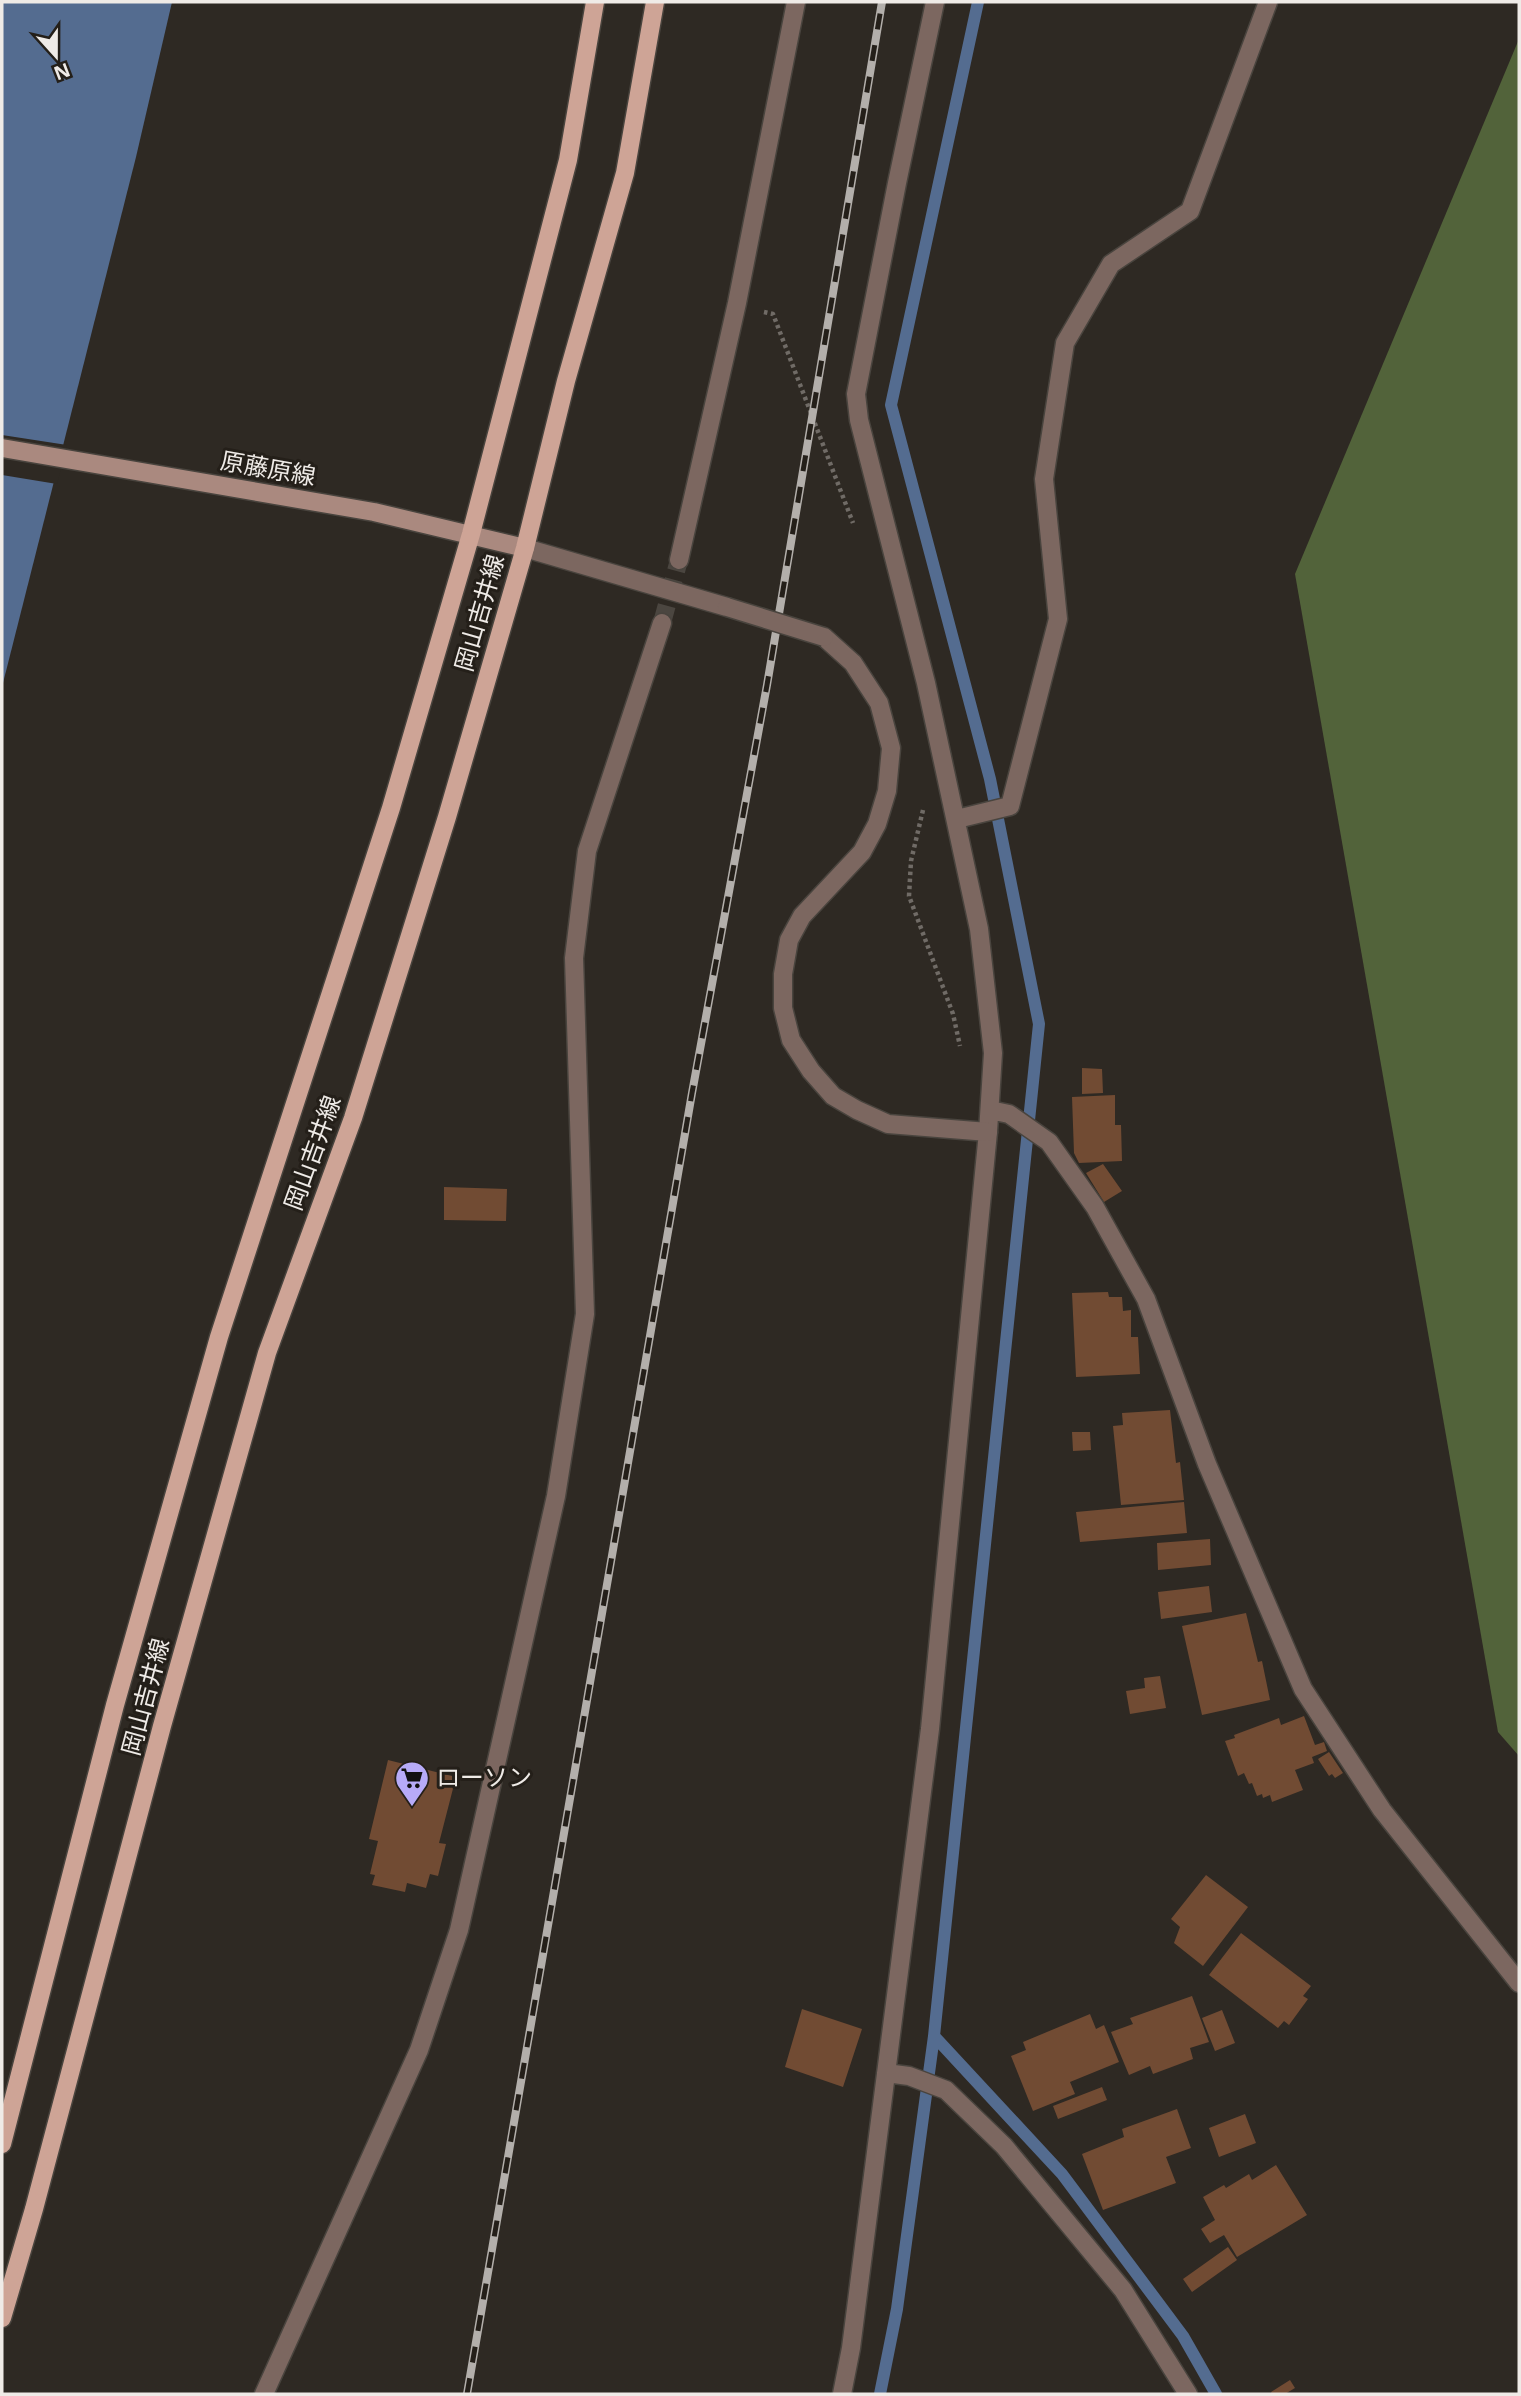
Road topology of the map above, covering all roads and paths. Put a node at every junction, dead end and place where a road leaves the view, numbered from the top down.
1 (595, 2) edge
2 (655, 2) edge
3 (796, 2) edge
4 (935, 2) edge
5 (1268, 2) edge
6 (2, 448) edge
7 (471, 534) junction
8 (524, 548) junction
9 (679, 560) tunnel mouth
10 (662, 623) tunnel mouth
11 (957, 819) junction
12 (990, 1110) junction
13 (989, 1132) junction
14 (1519, 1983) edge
15 (886, 2073) junction
16 (2, 2144) edge
17 (2, 2318) edge
18 (264, 2394) edge
19 (842, 2394) edge
20 (1188, 2394) edge

1 - 7 main road, 岡山吉井線
2 - 8 main road, 岡山吉井線
3 - 9 street
4 - 11 street
5 - 11 street
6 - 7 main road, 原藤原線
7 - 8 main road, 原藤原線
7 - 16 main road, 岡山吉井線
8 - 13 street, bridge
8 - 17 main road, 岡山吉井線
10 - 18 street
11 - 12 street
12 - 13 street
12 - 14 street
13 - 15 street
15 - 19 street
15 - 20 street

